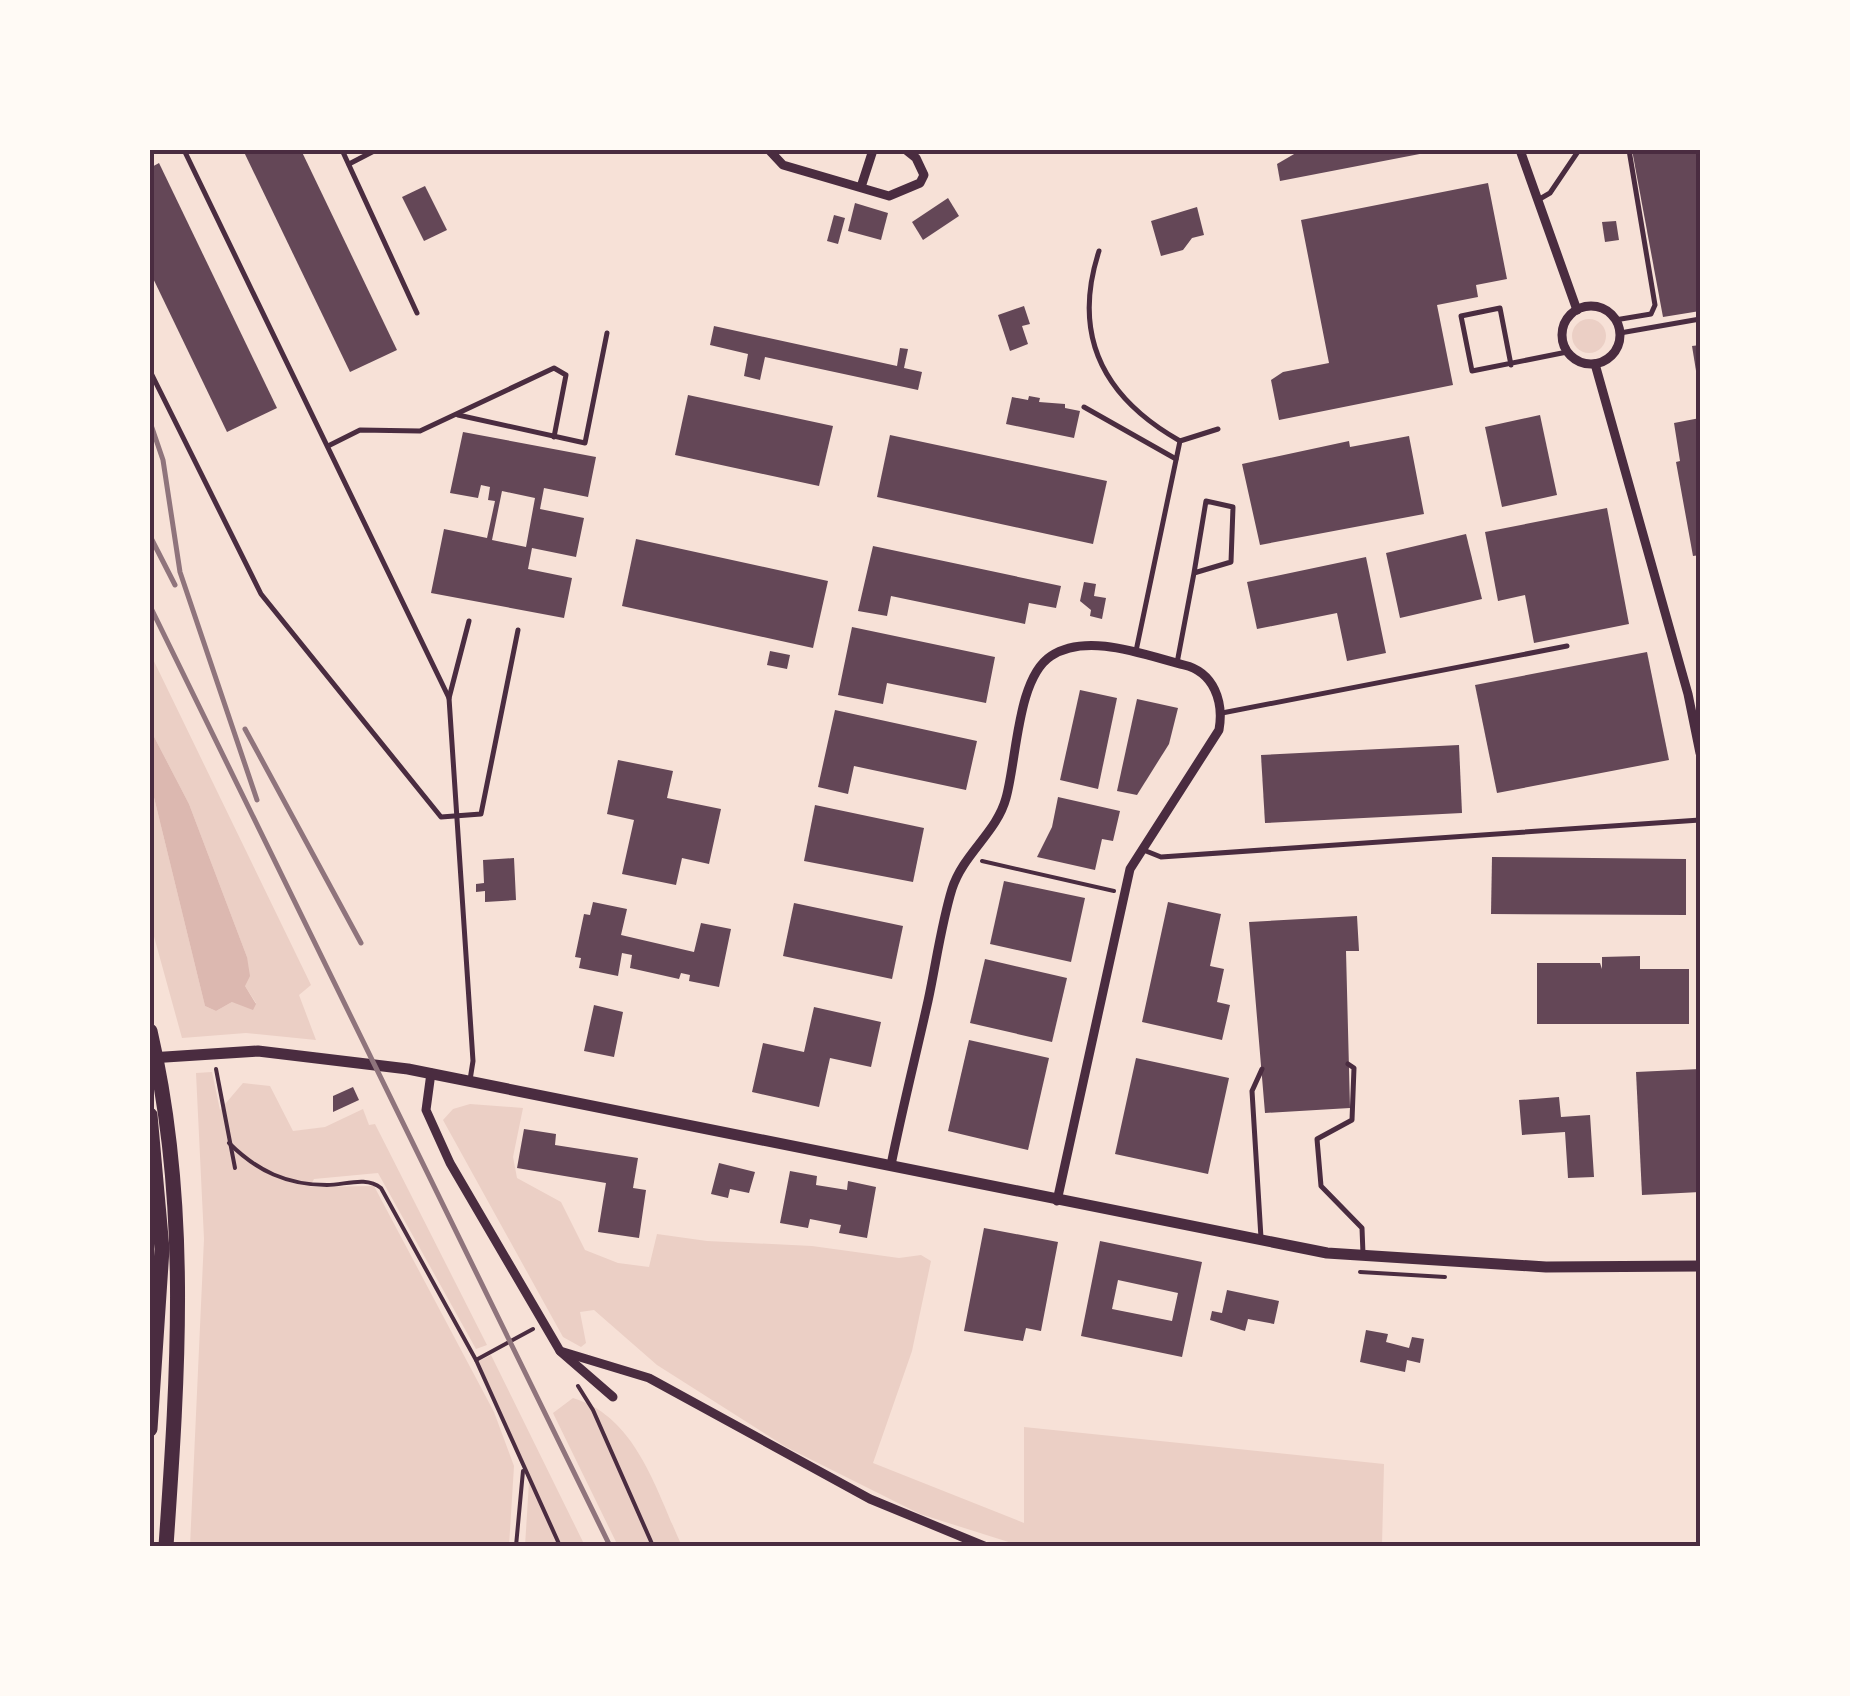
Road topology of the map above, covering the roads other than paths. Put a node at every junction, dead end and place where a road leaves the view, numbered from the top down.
1 (184, 150) edge
2 (342, 150) edge
3 (376, 150) edge
4 (768, 150) edge
5 (873, 150) edge
6 (906, 150) edge
7 (1520, 150) edge
8 (1579, 150) edge
9 (1628, 150) edge
10 (349, 164) junction
11 (861, 186) junction
12 (1536, 201) junction
13 (1099, 251) dead end
14 (1576, 310) junction
15 (417, 313) dead end
16 (1615, 320) junction
17 (1700, 320) edge
18 (607, 333) dead end
19 (1620, 333) junction
20 (1567, 352) junction
21 (1595, 364) junction
22 (1511, 365) junction
23 (150, 370) edge
24 (1084, 406) dead end
25 (456, 415) junction
26 (1218, 429) dead end
27 (554, 437) junction
28 (1180, 441) junction
29 (328, 446) junction
30 (1176, 459) junction
31 (1194, 573) junction
32 (469, 621) dead end
33 (518, 630) dead end
34 (1566, 646) dead end
35 (1135, 654) junction
36 (1177, 663) junction
37 (449, 698) junction
38 (1222, 713) junction
39 (1700, 754) edge
40 (459, 816) junction
41 (1700, 820) edge
42 (1140, 849) junction
43 (153, 1050) edge
44 (1348, 1064) dead end
45 (1262, 1068) dead end
46 (431, 1073) junction
47 (470, 1081) junction
48 (150, 1115) edge
49 (891, 1165) junction
50 (1057, 1201) junction
51 (1260, 1241) junction
52 (1362, 1257) junction
53 (1700, 1266) edge
54 (560, 1351) junction
55 (613, 1397) dead end
56 (150, 1429) edge
57 (166, 1546) edge
58 (984, 1546) edge

1 - 29 lane
2 - 10 lane
3 - 10 lane
4 - 11 street
5 - 11 street
6 - 11 street
7 - 12 street
8 - 12 lane
9 - 16 lane
10 - 15 lane
12 - 14 street
13 - 28 lane
14 - 16 street
14 - 20 street
16 - 19 street
17 - 19 lane
18 - 27 lane
19 - 21 street
20 - 21 street
20 - 22 lane
21 - 39 street
22 - 22 lane
23 - 40 lane
24 - 30 lane
25 - 27 lane
25 - 27 lane
25 - 29 lane
26 - 28 lane
28 - 30 lane
29 - 37 lane
30 - 35 lane
31 - 31 lane
31 - 36 lane
32 - 37 lane
33 - 40 lane
34 - 38 lane
35 - 36 street
35 - 49 street
36 - 38 street
37 - 40 lane
38 - 42 street
40 - 47 lane
41 - 42 lane
42 - 50 street
43 - 46 street
43 - 57 highway
44 - 52 lane
45 - 51 lane
46 - 47 street
46 - 54 street
47 - 49 street
48 - 56 highway
49 - 50 street
50 - 51 street
51 - 52 street
52 - 53 street
54 - 55 street
54 - 58 street

